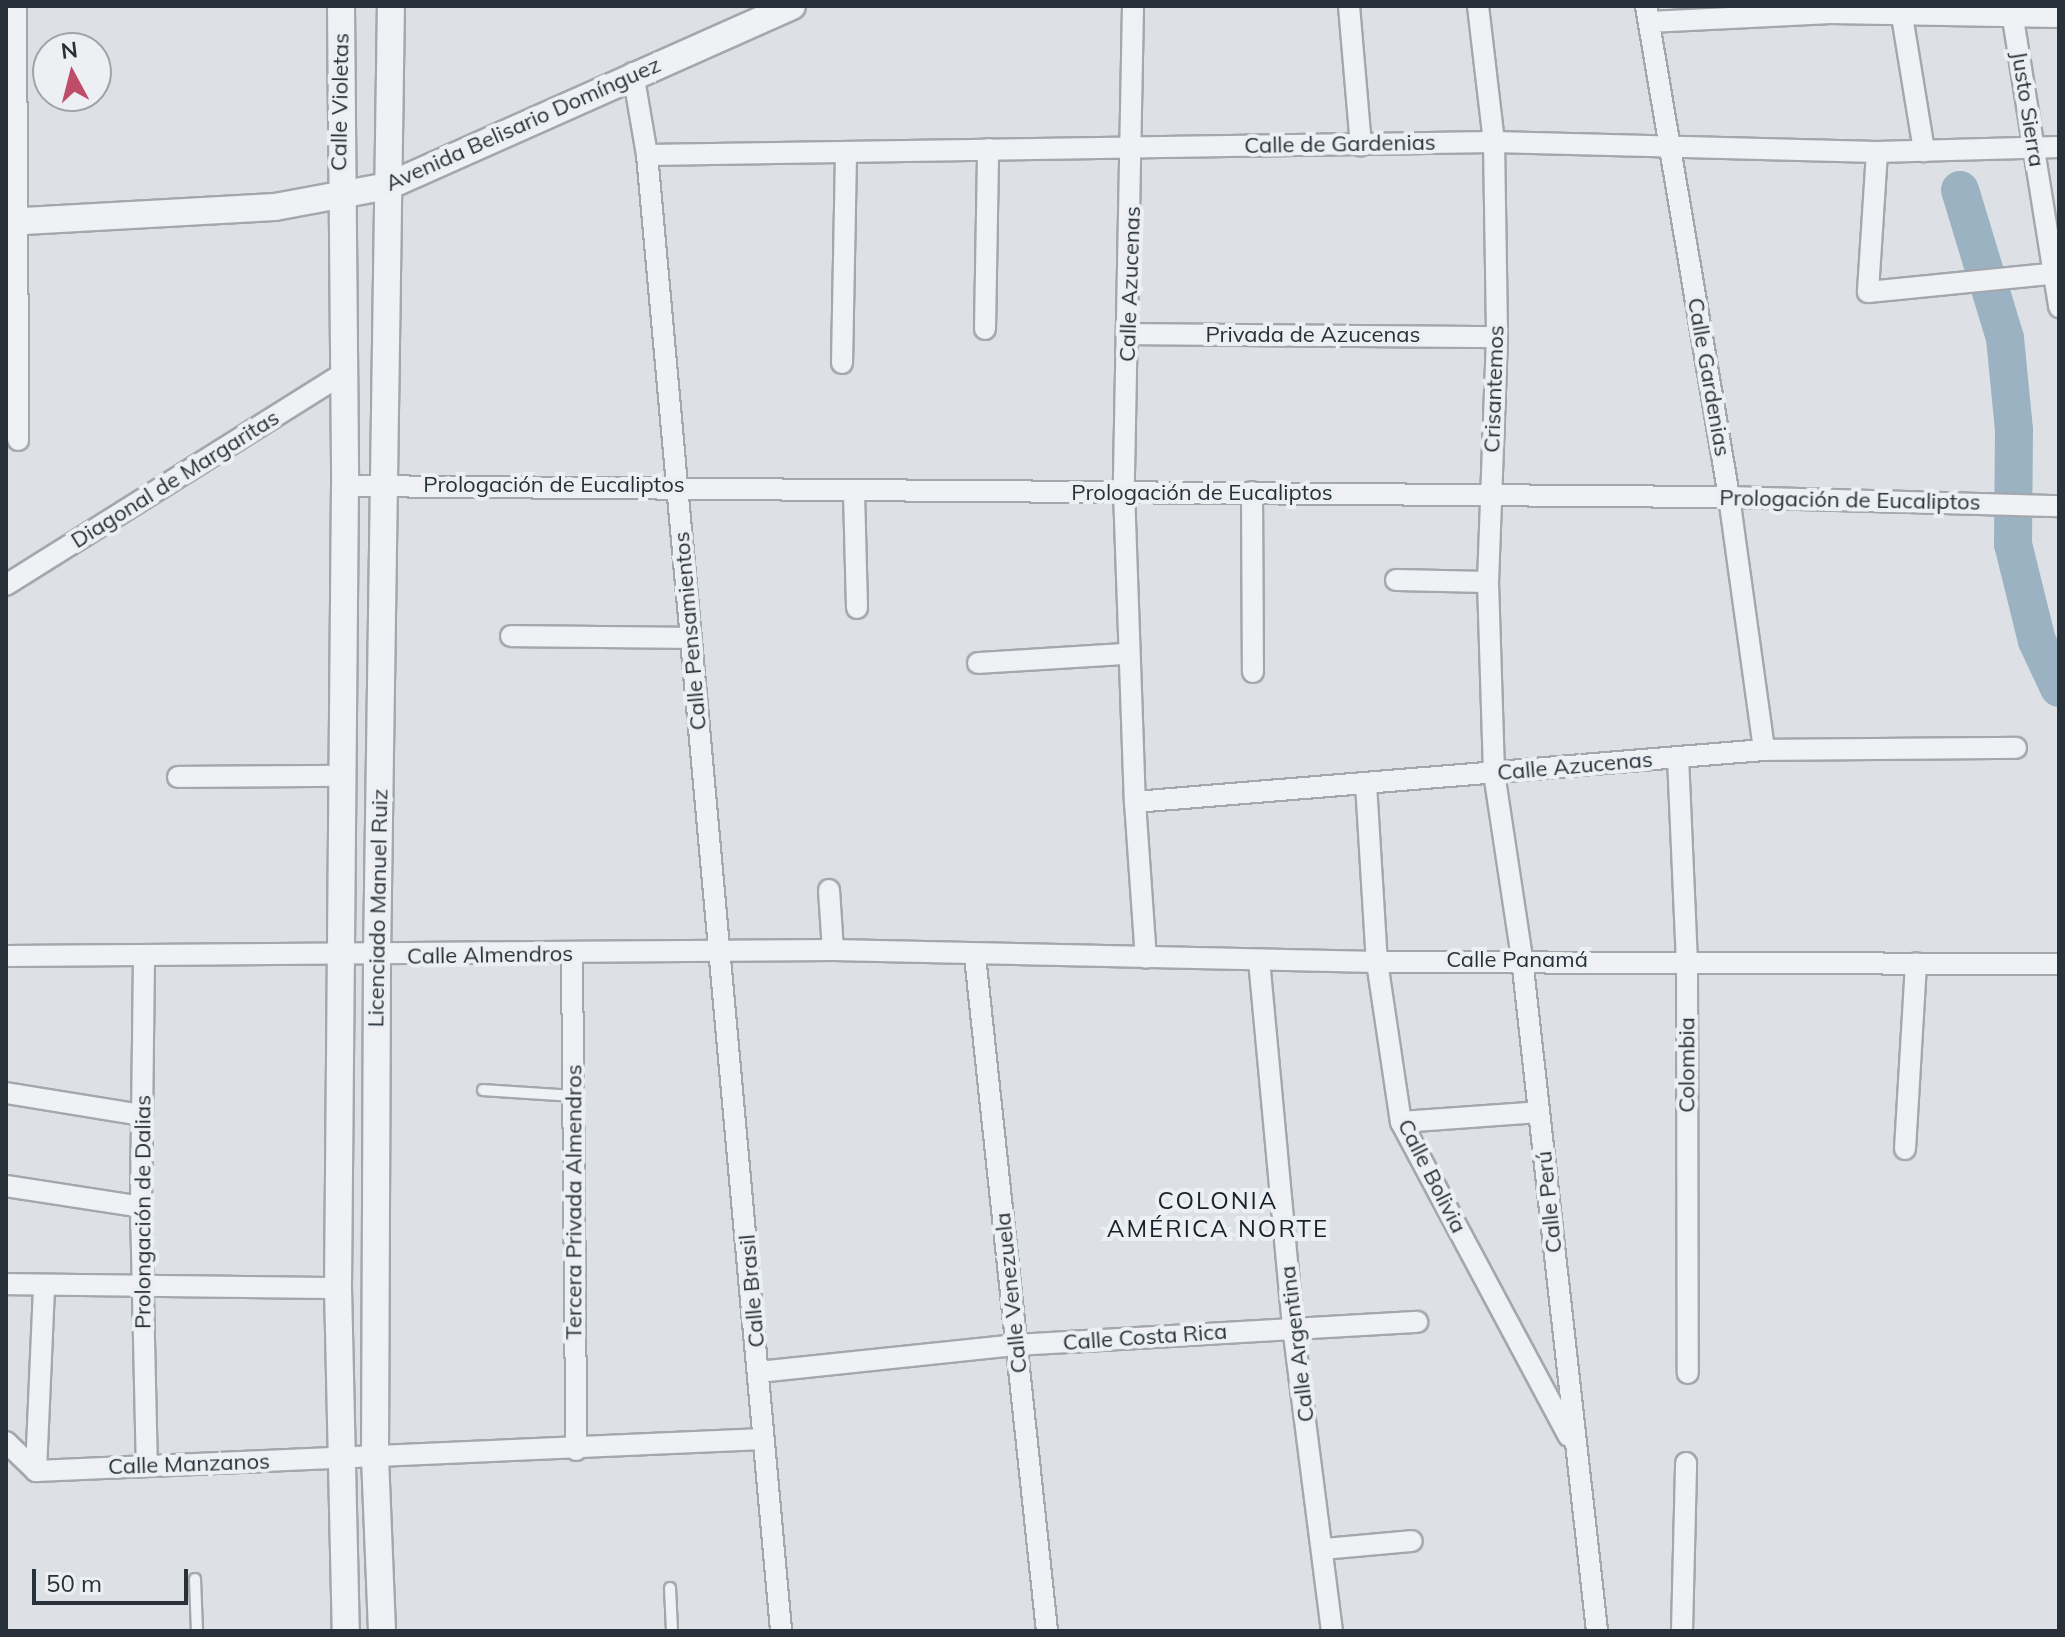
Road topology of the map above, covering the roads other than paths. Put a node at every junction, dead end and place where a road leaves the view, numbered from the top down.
1 (16, 6) edge
2 (341, 6) edge
3 (391, 6) edge
4 (792, 6) edge
5 (1133, 6) edge
6 (1349, 6) edge
7 (1478, 6) edge
8 (2012, 12) edge
9 (1648, 14) edge
10 (750, 16) edge
11 (1902, 16) junction
12 (2059, 17) edge
13 (633, 73) junction
14 (1494, 142) junction
15 (1361, 145) junction
16 (1669, 146) junction
17 (1134, 147) junction
18 (2059, 147) edge
19 (2034, 148) junction
20 (988, 149) junction
21 (1924, 151) junction
22 (846, 152) junction
23 (1877, 152) junction
24 (647, 155) junction
25 (388, 186) junction
26 (339, 197) junction
27 (10, 222) edge
28 (2056, 274) edge
29 (2059, 307) edge
30 (985, 329) dead end
31 (1129, 334) junction
32 (1497, 337) junction
33 (842, 363) dead end
34 (343, 374) junction
35 (18, 440) dead end
36 (385, 484) junction
37 (345, 486) junction
38 (676, 486) junction
39 (1124, 491) junction
40 (1252, 492) junction
41 (854, 493) junction
42 (1491, 497) junction
43 (1729, 497) junction
44 (2059, 506) edge
45 (1396, 580) dead end
46 (1488, 582) junction
47 (6, 585) edge
48 (857, 608) dead end
49 (511, 636) dead end
50 (691, 638) junction
51 (1126, 654) junction
52 (978, 663) dead end
53 (1253, 672) dead end
54 (2016, 748) dead end
55 (1764, 750) junction
56 (1678, 757) junction
57 (1494, 773) junction
58 (339, 776) junction
59 (178, 777) dead end
60 (1366, 784) junction
61 (1135, 802) junction
62 (829, 890) dead end
63 (833, 950) junction
64 (720, 951) junction
65 (572, 954) junction
66 (6, 956) edge
67 (340, 956) junction
68 (975, 956) junction
69 (377, 957) junction
70 (144, 958) junction
71 (1146, 958) junction
72 (1522, 959) junction
73 (1259, 960) junction
74 (1687, 961) junction
75 (1377, 962) junction
76 (1916, 963) junction
77 (2059, 964) edge
78 (483, 1090) dead end
79 (6, 1093) edge
80 (573, 1096) junction
81 (1539, 1112) junction
82 (142, 1115) junction
83 (1401, 1122) junction
84 (1905, 1149) dead end
85 (6, 1186) edge
86 (141, 1207) junction
87 (6, 1284) edge
88 (44, 1285) junction
89 (142, 1287) junction
90 (338, 1288) junction
91 (1417, 1322) dead end
92 (1293, 1327) junction
93 (1017, 1345) junction
94 (759, 1372) junction
95 (1688, 1373) dead end
96 (763, 1439) junction
97 (6, 1442) edge
98 (1574, 1446) junction
99 (576, 1450) junction
100 (375, 1457) junction
101 (342, 1458) junction
102 (1686, 1463) dead end
103 (147, 1466) junction
104 (36, 1471) junction
105 (1412, 1541) dead end
106 (1324, 1549) junction
107 (195, 1579) dead end
108 (670, 1588) dead end
109 (197, 1631) edge
110 (346, 1631) edge
111 (382, 1631) edge
112 (672, 1631) edge
113 (781, 1631) edge
114 (1047, 1631) edge
115 (1332, 1631) edge
116 (1597, 1631) edge
117 (1682, 1631) edge

1 - 27 street
2 - 26 street, Calle Violetas
3 - 25 street
4 - 10 street, Avenida Belisario Domínguez
5 - 17 street, Calle Azucenas
6 - 15 street
7 - 14 street, Crisantemos
8 - 11 street
8 - 12 street
8 - 19 street, Justo Sierra
9 - 11 street
9 - 16 street, Calle Gardenias
10 - 13 street, Avenida Belisario Domínguez
11 - 21 street
13 - 24 street, Calle Pensamientos
13 - 25 street, Avenida Belisario Domínguez
14 - 15 street, Calle de Gardenias
14 - 16 street, Calle de Gardenias
14 - 32 street, Crisantemos
15 - 17 street, Calle de Gardenias
16 - 23 street, Calle de Gardenias
16 - 43 street, Calle Gardenias
17 - 20 street, Calle de Gardenias
17 - 31 street, Calle Azucenas
18 - 19 street, Calle de Gardenias
19 - 21 street, Calle de Gardenias
19 - 28 street, Justo Sierra
20 - 22 street, Calle de Gardenias
20 - 30 street
21 - 23 street, Calle de Gardenias
22 - 24 street, Calle de Gardenias
22 - 33 street
23 - 28 street
24 - 38 street, Calle Pensamientos
25 - 26 street, Avenida Belisario Domínguez
25 - 36 street, Licenciado Manuel Ruiz
26 - 27 street, Avenida Belisario Domínguez
26 - 34 street, Licenciado Manuel Ruiz
27 - 35 street
28 - 29 street, Justo Sierra
31 - 32 street, Privada de Azucenas
31 - 39 street, Calle Azucenas
32 - 42 street, Crisantemos
34 - 37 street, Licenciado Manuel Ruiz
34 - 47 street, Diagonal de Margaritas
36 - 37 street, Prologación de Eucaliptos
36 - 38 street, Prologación de Eucaliptos
36 - 69 street, Licenciado Manuel Ruiz
37 - 58 street, Licenciado Manuel Ruiz
38 - 41 street, Prologación de Eucaliptos
38 - 50 street, Calle Pensamientos
39 - 40 street, Prologación de Eucaliptos
39 - 41 street, Prologación de Eucaliptos
39 - 51 street, Calle Azucenas
40 - 42 street, Prologación de Eucaliptos
40 - 53 street
41 - 48 street
42 - 43 street, Prologación de Eucaliptos
42 - 46 street, Crisantemos
43 - 44 street, Prologación de Eucaliptos
43 - 55 street, Calle Gardenias
45 - 46 street
46 - 57 street, Crisantemos
49 - 50 street
50 - 64 street, Calle Pensamientos
51 - 52 street
51 - 61 street, Calle Azucenas
54 - 55 street, Calle Azucenas
55 - 56 street, Calle Azucenas
56 - 57 street, Calle Azucenas
56 - 74 street, Colombia
57 - 60 street, Calle Azucenas
57 - 72 street, Calle Perú
58 - 59 street
58 - 67 street, Licenciado Manuel Ruiz
60 - 61 street, Calle Azucenas
60 - 75 street, Calle Bolivia
61 - 71 street, Calle Azucenas
62 - 63 street
63 - 64 street, Calle Almendros
63 - 68 street, Calle Almendros
64 - 65 street, Calle Almendros
64 - 94 street, Calle Brasil
65 - 69 street, Calle Almendros
65 - 80 street, Tercera Privada Almendros
66 - 70 street, Calle Almendros
67 - 69 street, Calle Almendros
67 - 70 street, Calle Almendros
67 - 90 street, Licenciado Manuel Ruiz
68 - 71 street, Calle Panamá
68 - 93 street, Calle Venezuela
69 - 100 street, Licenciado Manuel Ruiz
70 - 82 street, Prolongación de Dalias
71 - 73 street, Calle Panamá
72 - 74 street, Calle Panamá
72 - 75 street, Calle Panamá
72 - 81 street, Calle Perú
73 - 75 street, Calle Panamá
73 - 92 street, Calle Argentina
74 - 76 street, Calle Panamá
74 - 95 street, Colombia
75 - 83 street, Calle Bolivia
76 - 77 street, Calle Panamá
76 - 84 street
78 - 80 lane
79 - 82 street
80 - 99 street, Tercera Privada Almendros
81 - 83 street
81 - 98 street, Calle Perú
82 - 86 street, Prolongación de Dalias
83 - 98 street, Calle Bolivia
85 - 86 street
86 - 89 street, Prolongación de Dalias
87 - 88 street
88 - 89 street
88 - 104 street
89 - 90 street
89 - 103 street, Prolongación de Dalias
90 - 101 street, Licenciado Manuel Ruiz
91 - 92 street, Calle Costa Rica
92 - 93 street, Calle Costa Rica
92 - 106 street, Calle Argentina
93 - 94 street, Calle Costa Rica
93 - 114 street, Calle Venezuela
94 - 96 street, Calle Brasil
96 - 99 street
96 - 113 street, Calle Brasil
97 - 104 street
98 - 116 street, Calle Perú
99 - 100 street, Calle Manzanos
100 - 101 street, Calle Manzanos
100 - 111 street, Licenciado Manuel Ruiz
101 - 103 street, Calle Manzanos
101 - 110 street, Licenciado Manuel Ruiz
102 - 117 street
103 - 104 street, Calle Manzanos
105 - 106 street
106 - 115 street, Calle Argentina
107 - 109 lane
108 - 112 lane

